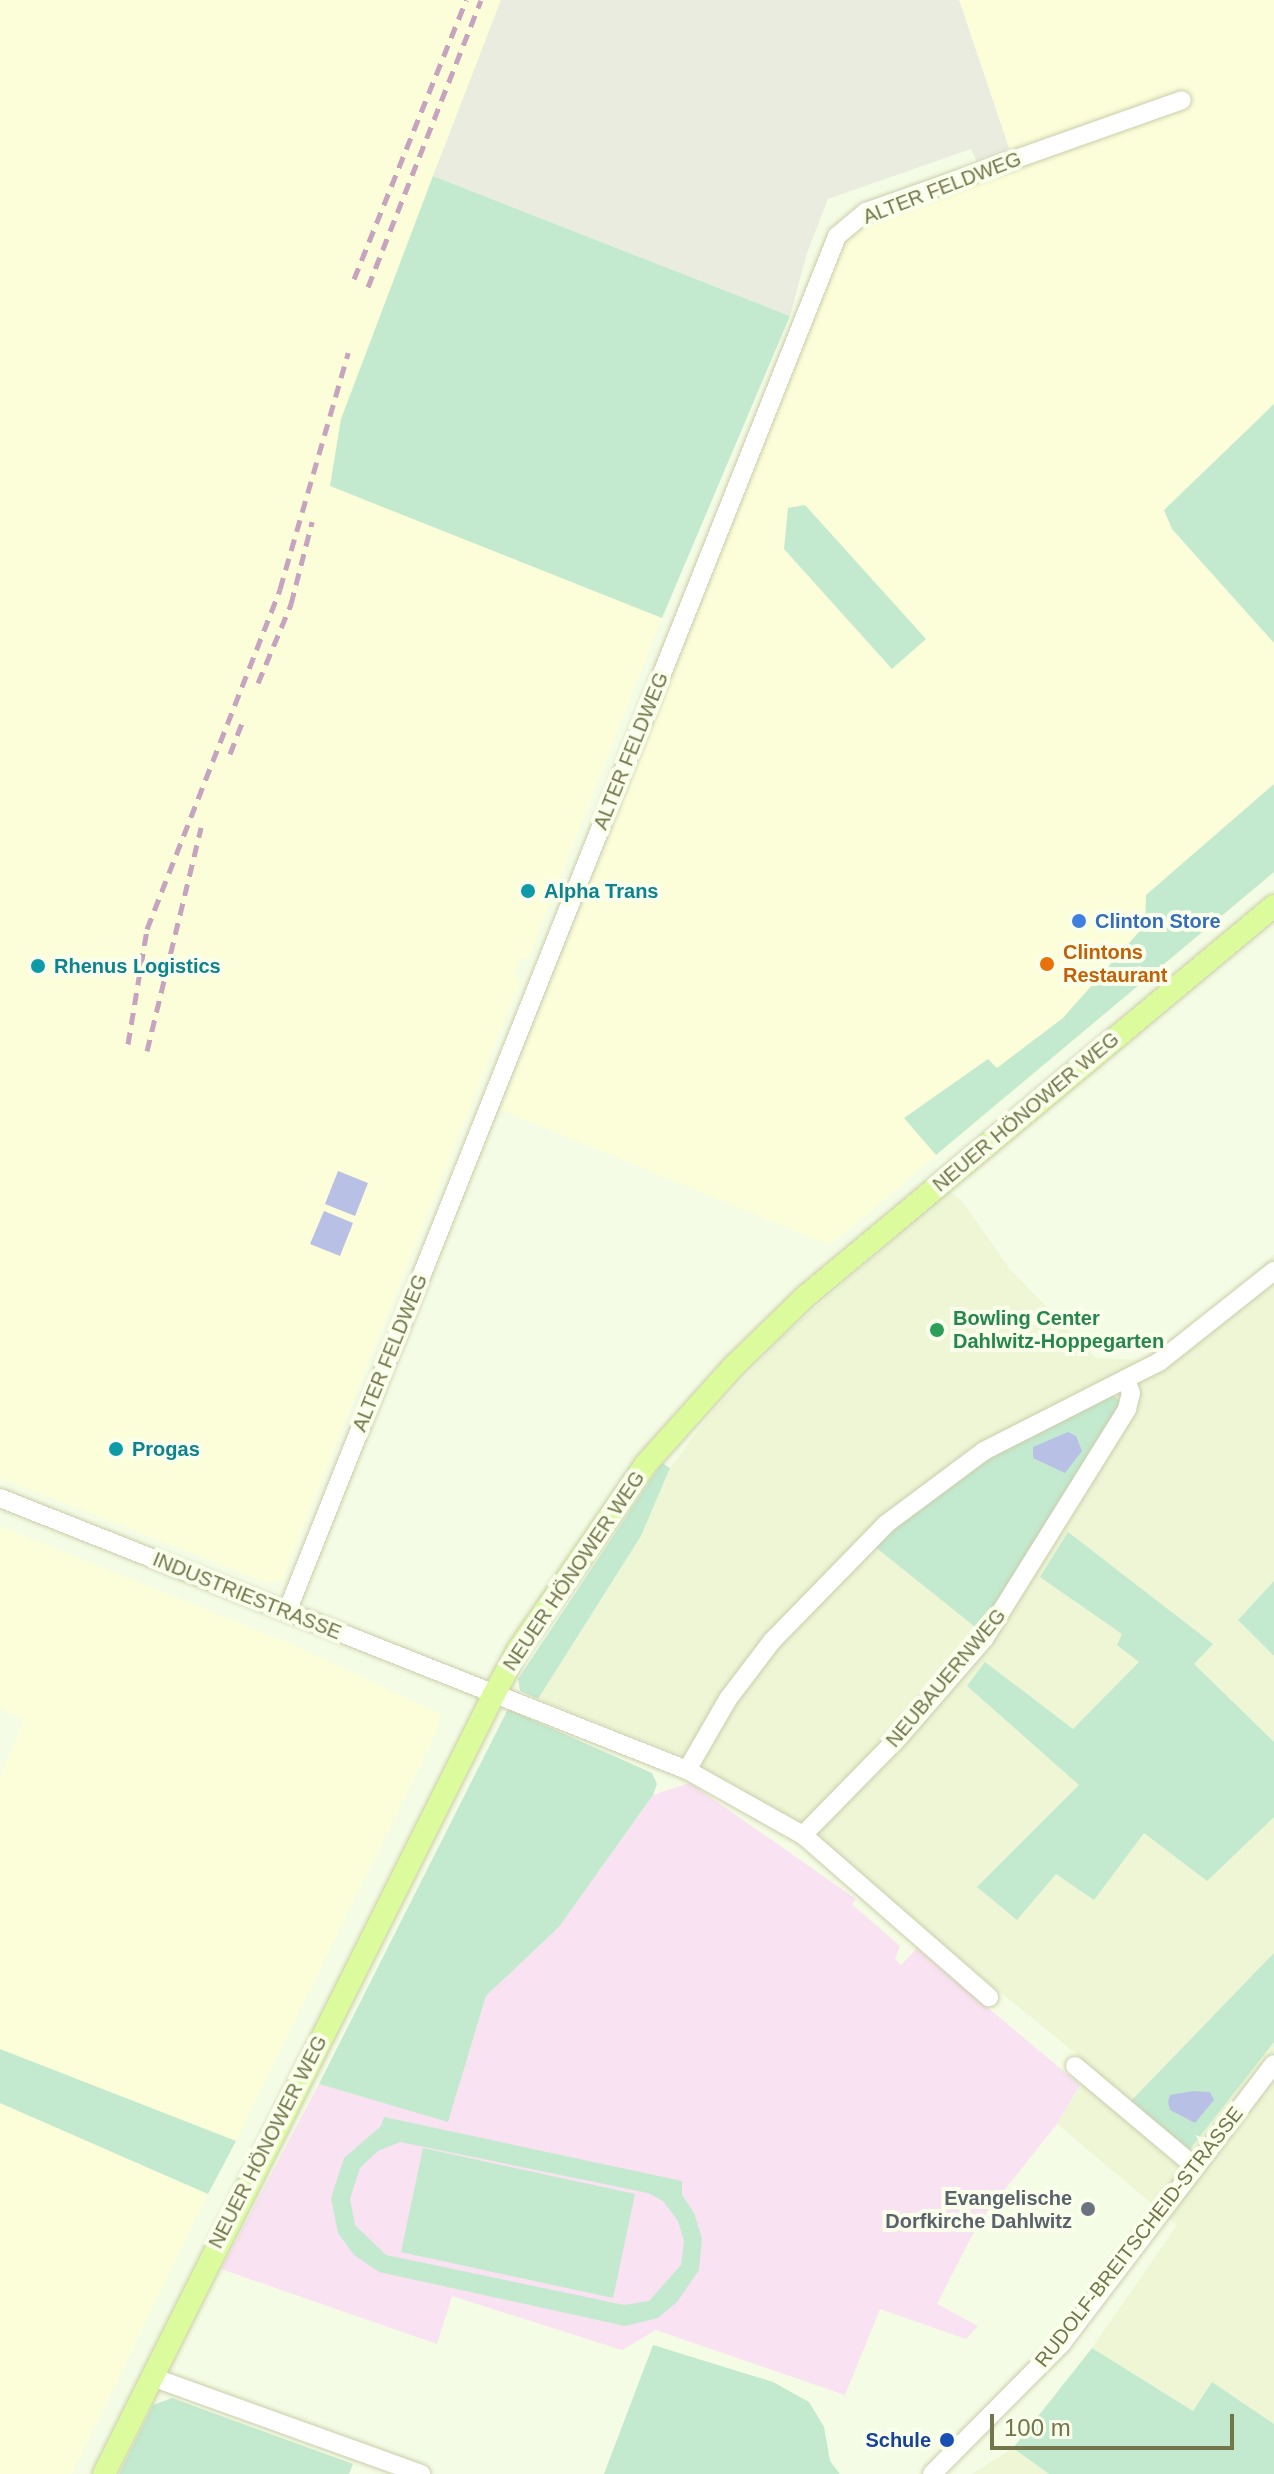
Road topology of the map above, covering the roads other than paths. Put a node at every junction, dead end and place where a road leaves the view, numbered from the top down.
1 (1182, 100) dead end
2 (1274, 906) edge
3 (1274, 1271) edge
4 (1126, 1379) junction
5 (0, 1498) edge
6 (287, 1612) junction
7 (493, 1696) junction
8 (687, 1770) junction
9 (803, 1835) junction
10 (989, 1997) dead end
11 (1274, 2064) edge
12 (1075, 2066) dead end
13 (1194, 2166) junction
14 (152, 2377) junction
15 (104, 2474) edge
16 (421, 2474) edge
17 (932, 2474) edge

1 - 6 street, ALTER FELDWEG
2 - 7 main road, NEUER HÖNOWER WEG
3 - 4 street
4 - 8 street
4 - 9 street, NEUBAUERNWEG
5 - 6 street, INDUSTRIESTRASSE
6 - 7 street, INDUSTRIESTRASSE
7 - 8 street, INDUSTRIESTRASSE
7 - 14 main road, NEUER HÖNOWER WEG
8 - 9 street, INDUSTRIESTRASSE
9 - 10 street, INDUSTRIESTRASSE
11 - 13 street, RUDOLF-BREITSCHEID-STRASSE
12 - 13 street
13 - 17 street, RUDOLF-BREITSCHEID-STRASSE
14 - 15 main road, NEUER HÖNOWER WEG
14 - 16 street

